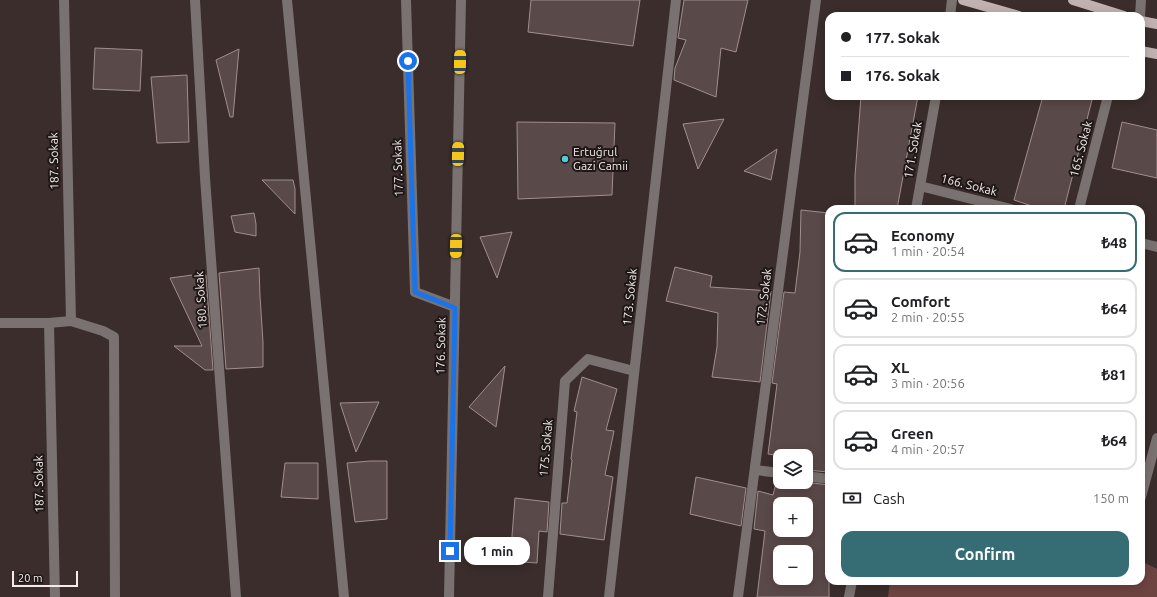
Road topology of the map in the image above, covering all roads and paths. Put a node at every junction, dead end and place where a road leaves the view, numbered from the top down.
1 (64, 0) edge
2 (195, 0) edge
3 (286, 0) edge
4 (406, 0) edge
5 (461, 0) edge
6 (676, 0) edge
7 (816, 0) edge
8 (952, 0) edge
9 (963, 0) edge
10 (1073, 0) edge
11 (1141, 0) edge
12 (950, 12) edge
13 (1005, 12) edge
14 (1111, 12) edge
15 (1140, 12) edge
16 (1145, 22) edge
17 (1157, 24) edge
18 (1145, 52) edge
19 (1157, 54) edge
20 (935, 100) edge
21 (1107, 100) edge
22 (920, 186) junction
23 (917, 205) edge
24 (995, 205) edge
25 (1080, 205) edge
26 (1145, 244) edge
27 (1157, 247) edge
28 (455, 308) junction
29 (71, 321) junction
30 (0, 323) edge
31 (49, 323) junction
32 (634, 371) junction
33 (1157, 438) edge
34 (755, 470) junction
35 (773, 472) edge
36 (813, 477) edge
37 (825, 478) edge
38 (1145, 482) edge
39 (851, 585) edge
40 (55, 597) edge
41 (115, 597) edge
42 (236, 597) edge
43 (344, 597) edge
44 (449, 597) edge
45 (548, 597) edge
46 (609, 597) edge
47 (738, 597) edge
48 (849, 597) edge

1 - 29 street, 187. Sokak
2 - 42 street, 180. Sokak
3 - 43 street
4 - 28 street, 177. Sokak
5 - 28 street, 176. Sokak
6 - 32 street, 173. Sokak
7 - 34 street, 172. Sokak
8 - 12 street
9 - 13 main road
10 - 14 main road
11 - 15 street
16 - 17 main road
18 - 19 main road
20 - 22 street, 171. Sokak
21 - 25 street, 165. Sokak
22 - 23 street, 171. Sokak
22 - 24 street, 166. Sokak
26 - 27 street
28 - 44 street, 176. Sokak
29 - 31 street
29 - 41 street
30 - 31 street
31 - 40 street, 187. Sokak
32 - 45 street, 175. Sokak
32 - 46 street, 173. Sokak
33 - 38 street
34 - 35 street
34 - 47 street, 172. Sokak
36 - 37 street
39 - 48 street

